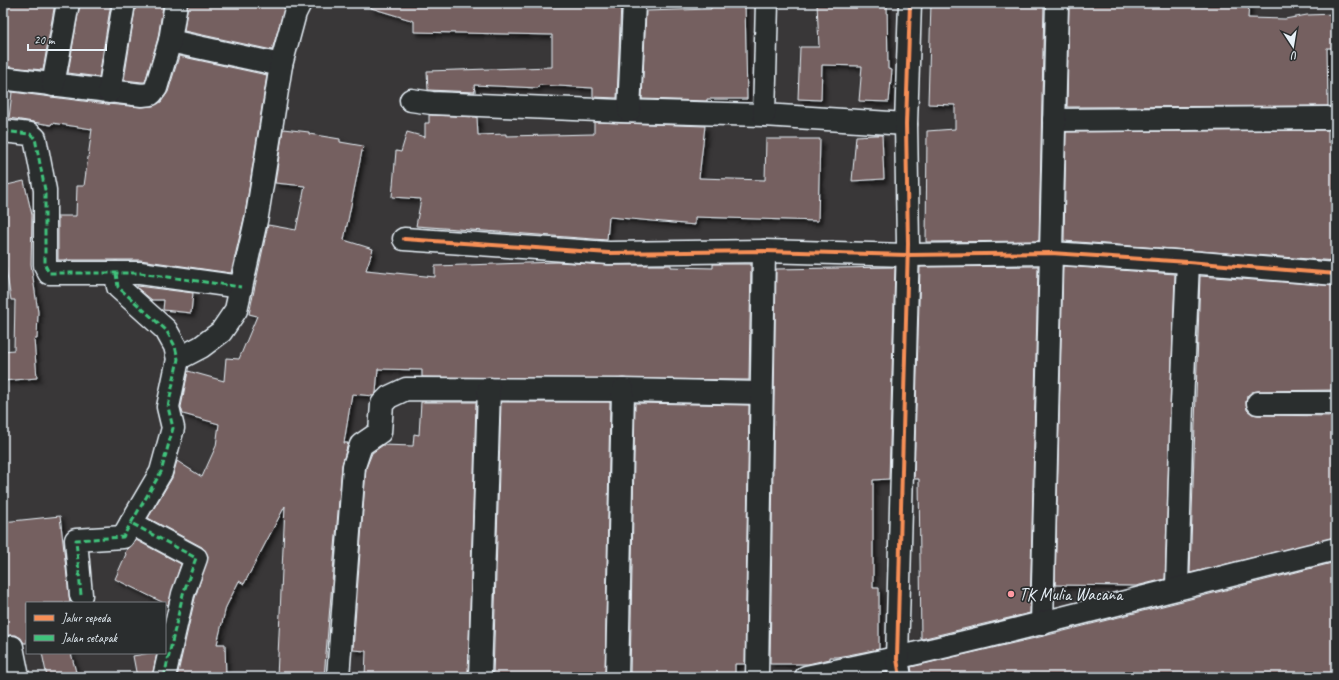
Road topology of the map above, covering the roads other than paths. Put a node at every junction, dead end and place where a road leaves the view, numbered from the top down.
1 (68, 3) edge
2 (124, 3) edge
3 (176, 3) edge
4 (300, 3) edge
5 (634, 3) edge
6 (767, 3) edge
7 (910, 3) edge
8 (1057, 3) edge
9 (170, 42) junction
10 (281, 65) junction
11 (8, 79) dead end
12 (53, 85) junction
13 (108, 92) junction
14 (411, 100) dead end
15 (629, 111) junction
16 (764, 115) junction
17 (1327, 118) dead end
18 (1054, 120) junction
19 (906, 124) junction
20 (3, 131) edge
21 (404, 240) dead end
22 (764, 251) junction
23 (1050, 254) junction
24 (907, 255) junction
25 (1188, 262) junction
26 (116, 273) junction
27 (1336, 274) edge
28 (241, 287) junction
29 (178, 360) junction
30 (489, 389) junction
31 (623, 390) junction
32 (760, 393) junction
33 (1336, 403) edge
34 (1258, 404) dead end
35 (131, 523) junction
36 (1336, 548) edge
37 (1178, 587) junction
38 (81, 595) dead end
39 (1042, 624) junction
40 (12, 647) dead end
41 (898, 668) edge
42 (18, 677) edge
43 (164, 677) edge
44 (338, 677) edge
45 (480, 677) edge
46 (617, 677) edge
47 (757, 677) edge
48 (806, 677) edge

1 - 12 street
2 - 13 street
3 - 9 street
4 - 10 street
5 - 15 street
6 - 16 street
7 - 19 street
8 - 18 street
9 - 10 street
9 - 13 street
10 - 28 street
11 - 12 street
12 - 13 street
14 - 15 street
15 - 16 street
16 - 19 street
17 - 18 street
18 - 23 street
19 - 24 street
20 - 26 street
21 - 22 street
22 - 24 street
22 - 32 street
23 - 24 street
23 - 25 street
23 - 39 street
24 - 41 street
25 - 27 street
25 - 37 street
26 - 28 street
26 - 29 street
28 - 29 street
29 - 35 street
30 - 31 street
30 - 44 street
30 - 45 street
31 - 32 street
31 - 46 street
32 - 47 street
33 - 34 street
35 - 38 street
35 - 43 street
36 - 37 street
37 - 39 street
39 - 41 street
40 - 42 street
41 - 48 street

